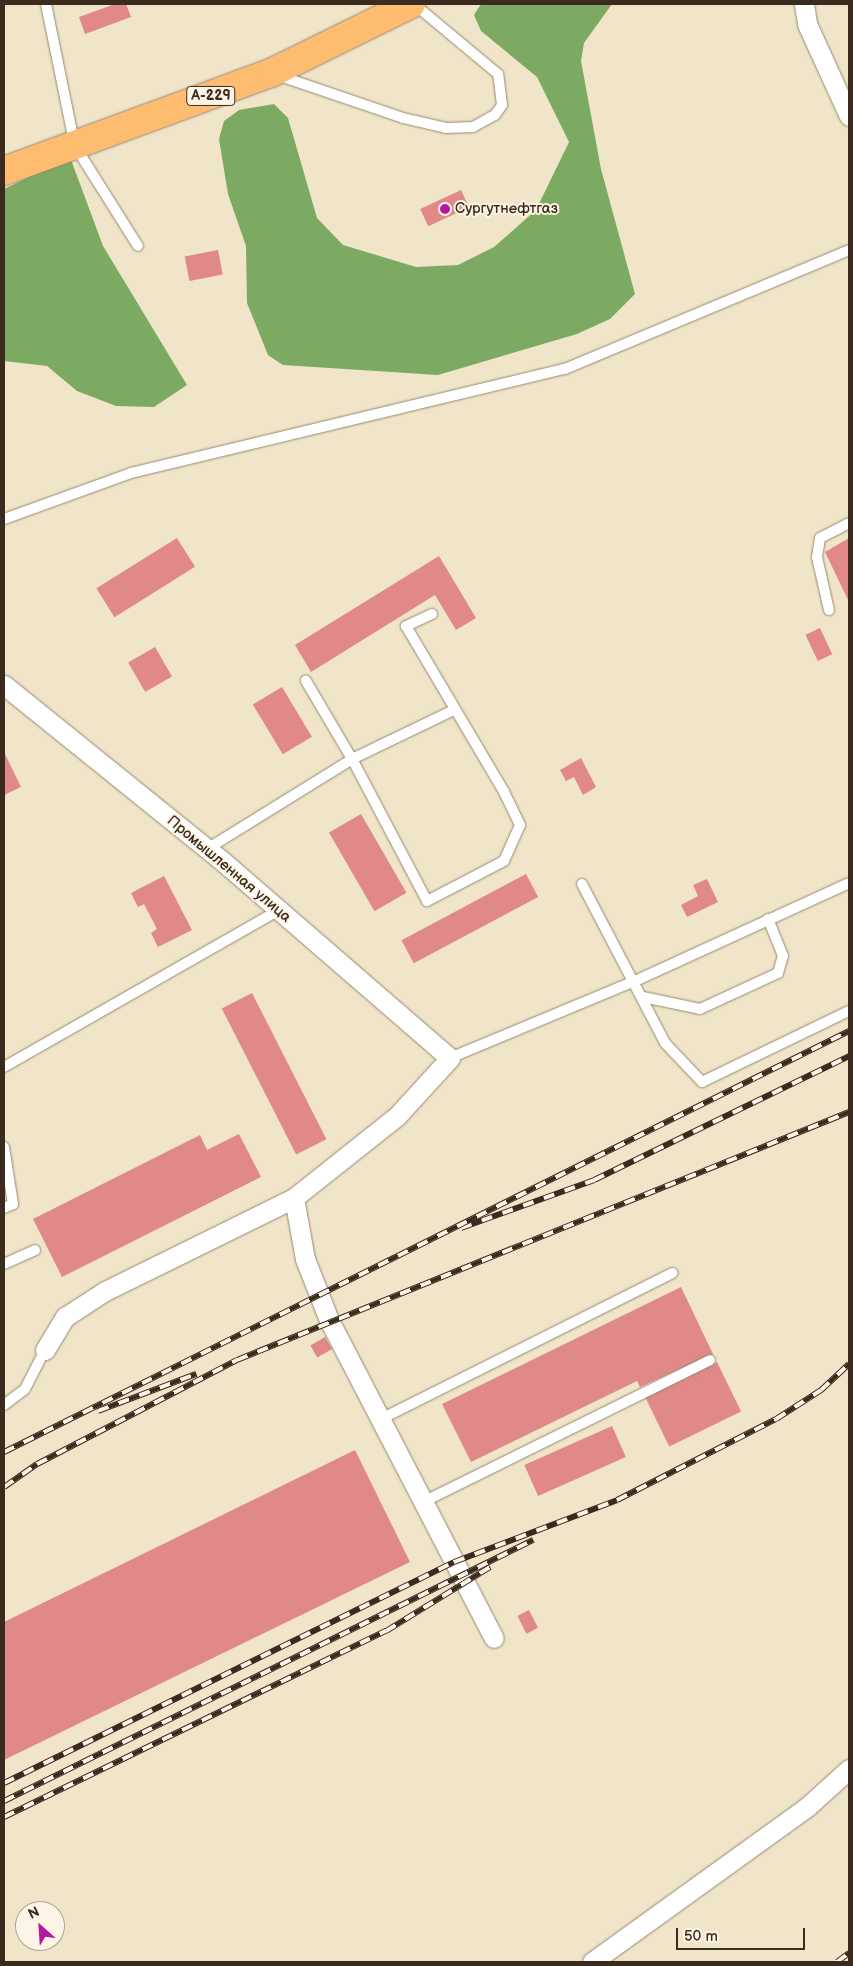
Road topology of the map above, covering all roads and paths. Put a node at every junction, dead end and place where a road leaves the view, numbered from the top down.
1 (46, 4) edge
2 (412, 4) edge
3 (804, 4) edge
4 (271, 73) junction
5 (849, 116) edge
6 (75, 146) junction
7 (4, 171) edge
8 (138, 246) dead end
9 (849, 250) edge
10 (4, 519) edge
11 (849, 523) edge
12 (829, 610) dead end
13 (432, 614) dead end
14 (306, 681) dead end
15 (4, 685) edge
16 (454, 710) junction
17 (352, 759) junction
18 (207, 849) junction
19 (849, 883) edge
20 (582, 884) dead end
21 (279, 910) junction
22 (768, 919) junction
23 (635, 981) junction
24 (643, 997) junction
25 (849, 1011) edge
26 (450, 1058) junction
27 (4, 1067) edge
28 (4, 1147) edge
29 (294, 1198) junction
30 (4, 1208) edge
31 (35, 1250) dead end
32 (4, 1264) edge
33 (672, 1273) dead end
34 (45, 1350) joint
35 (710, 1360) dead end
36 (4, 1405) edge
37 (381, 1419) junction
38 (423, 1502) junction
39 (494, 1638) dead end
40 (849, 1769) edge
41 (592, 1962) edge

1 - 6 lane
2 - 4 highway, А-229
2 - 4 lane
3 - 5 street
4 - 6 highway, А-229
6 - 7 highway, А-229
6 - 8 lane
9 - 10 lane
11 - 12 lane
13 - 16 lane
14 - 17 lane
15 - 18 street, Промышленная улица
16 - 17 lane
16 - 17 lane
17 - 18 lane
18 - 21 street, Промышленная улица
19 - 22 lane
20 - 23 lane
21 - 26 street, Промышленная улица
21 - 27 lane
22 - 23 lane
22 - 24 lane
23 - 24 lane
23 - 26 lane
24 - 25 lane
26 - 29 street
28 - 30 lane
29 - 34 street
29 - 37 street
31 - 32 lane
33 - 37 lane
34 - 36 lane
35 - 38 lane
37 - 38 street
38 - 39 street
40 - 41 street

